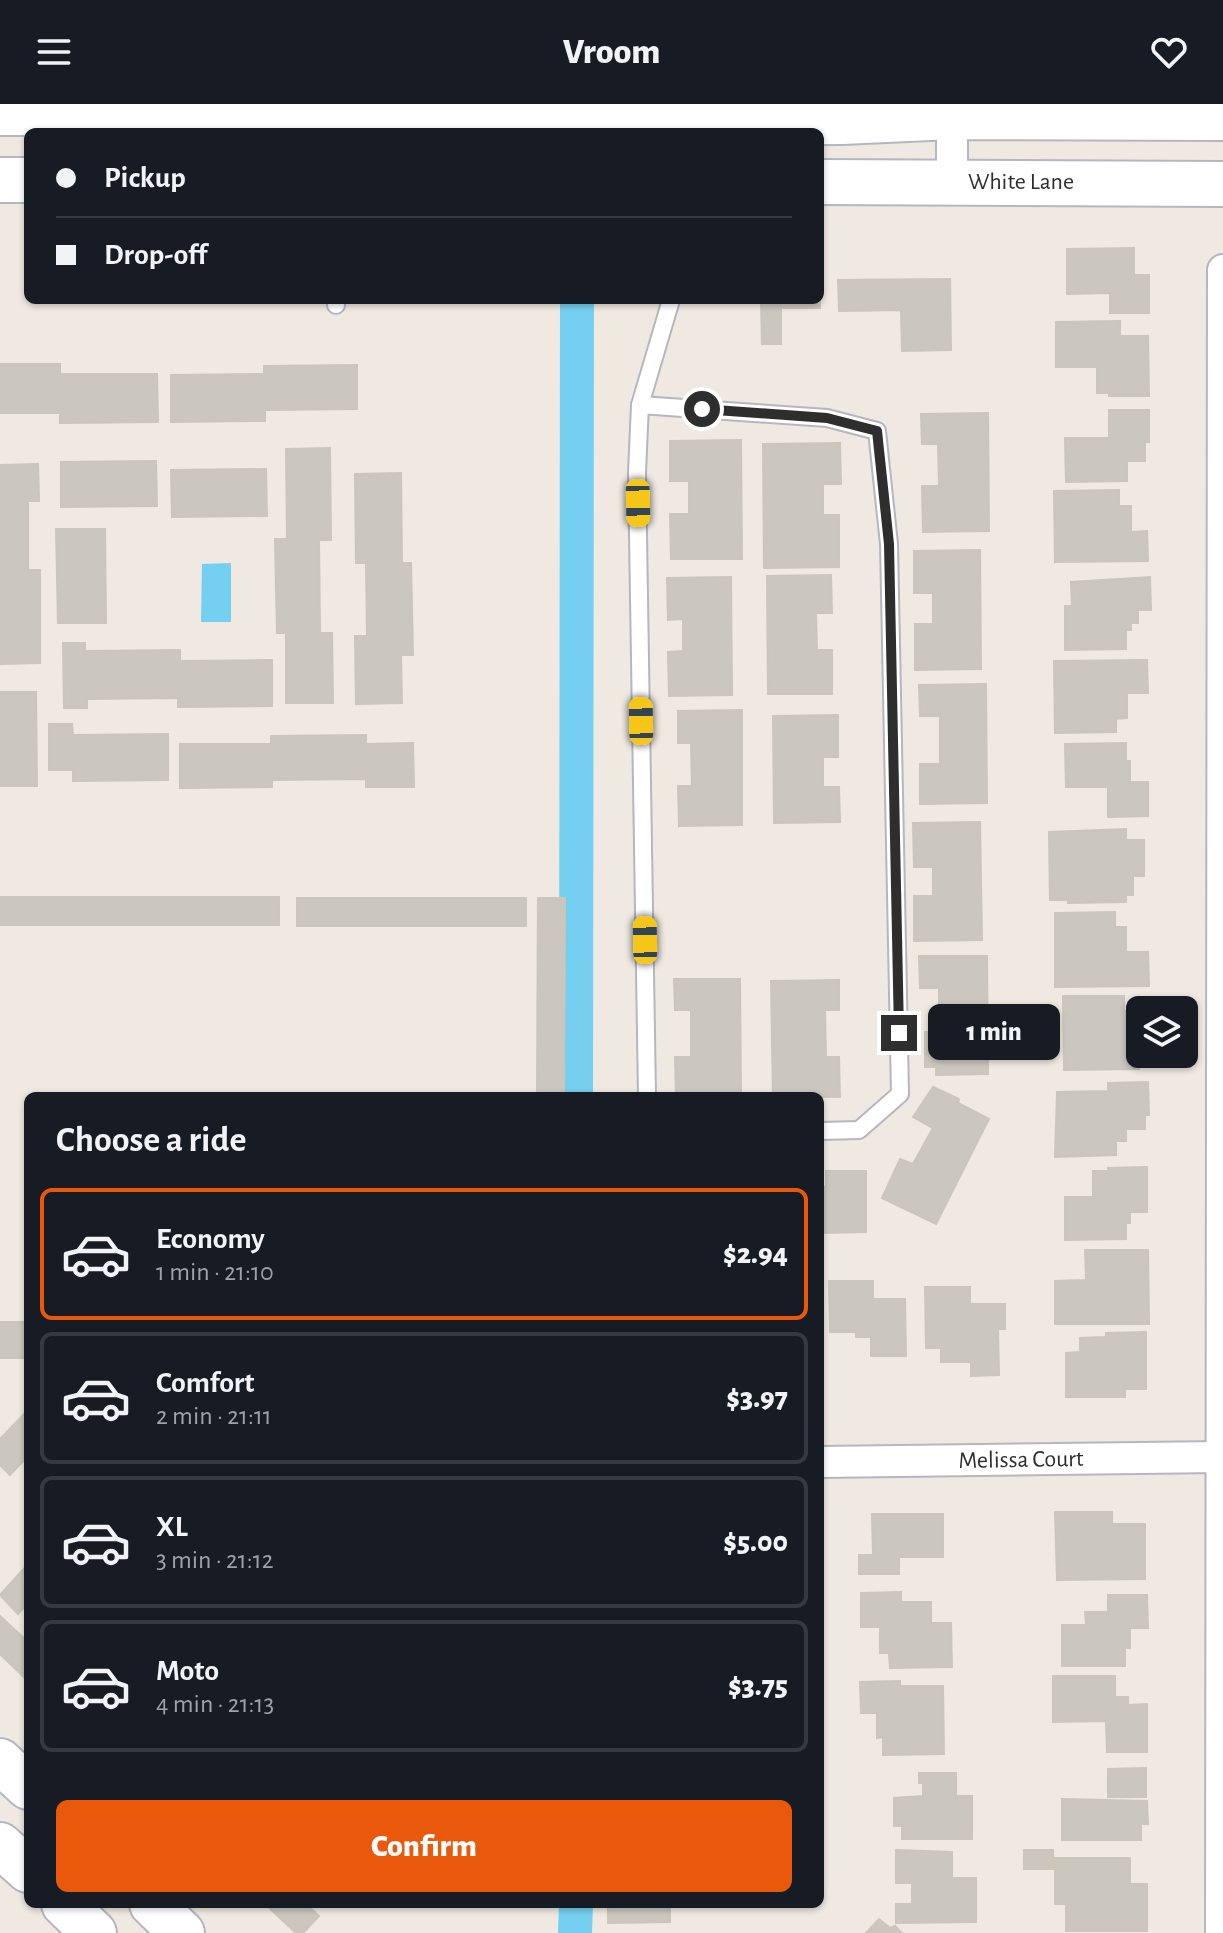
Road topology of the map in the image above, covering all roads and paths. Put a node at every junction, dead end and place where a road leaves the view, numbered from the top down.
1 (952, 110) edge
2 (0, 113) edge
3 (1223, 118) edge
4 (0, 180) edge
5 (24, 180) edge
6 (824, 182) edge
7 (952, 182) junction
8 (1223, 184) edge
9 (1223, 270) edge
10 (670, 304) edge
11 (1223, 395) edge
12 (640, 405) junction
13 (647, 1092) edge
14 (824, 1131) edge
15 (1221, 1457) junction
16 (824, 1462) edge
17 (0, 1761) edge
18 (24, 1783) edge
19 (0, 1845) edge
20 (24, 1866) edge
21 (68, 1908) edge
22 (156, 1908) edge
23 (94, 1933) edge
24 (182, 1933) edge
25 (1221, 1933) edge

1 - 2 main road
1 - 3 main road
1 - 7 street
4 - 5 main road
6 - 7 main road, White Lane
7 - 8 main road, White Lane
9 - 11 street
10 - 12 lane
11 - 15 street
12 - 13 lane
12 - 14 lane
15 - 16 street, Melissa Court
15 - 25 street
17 - 18 main road
19 - 20 main road
21 - 23 main road
22 - 24 main road

